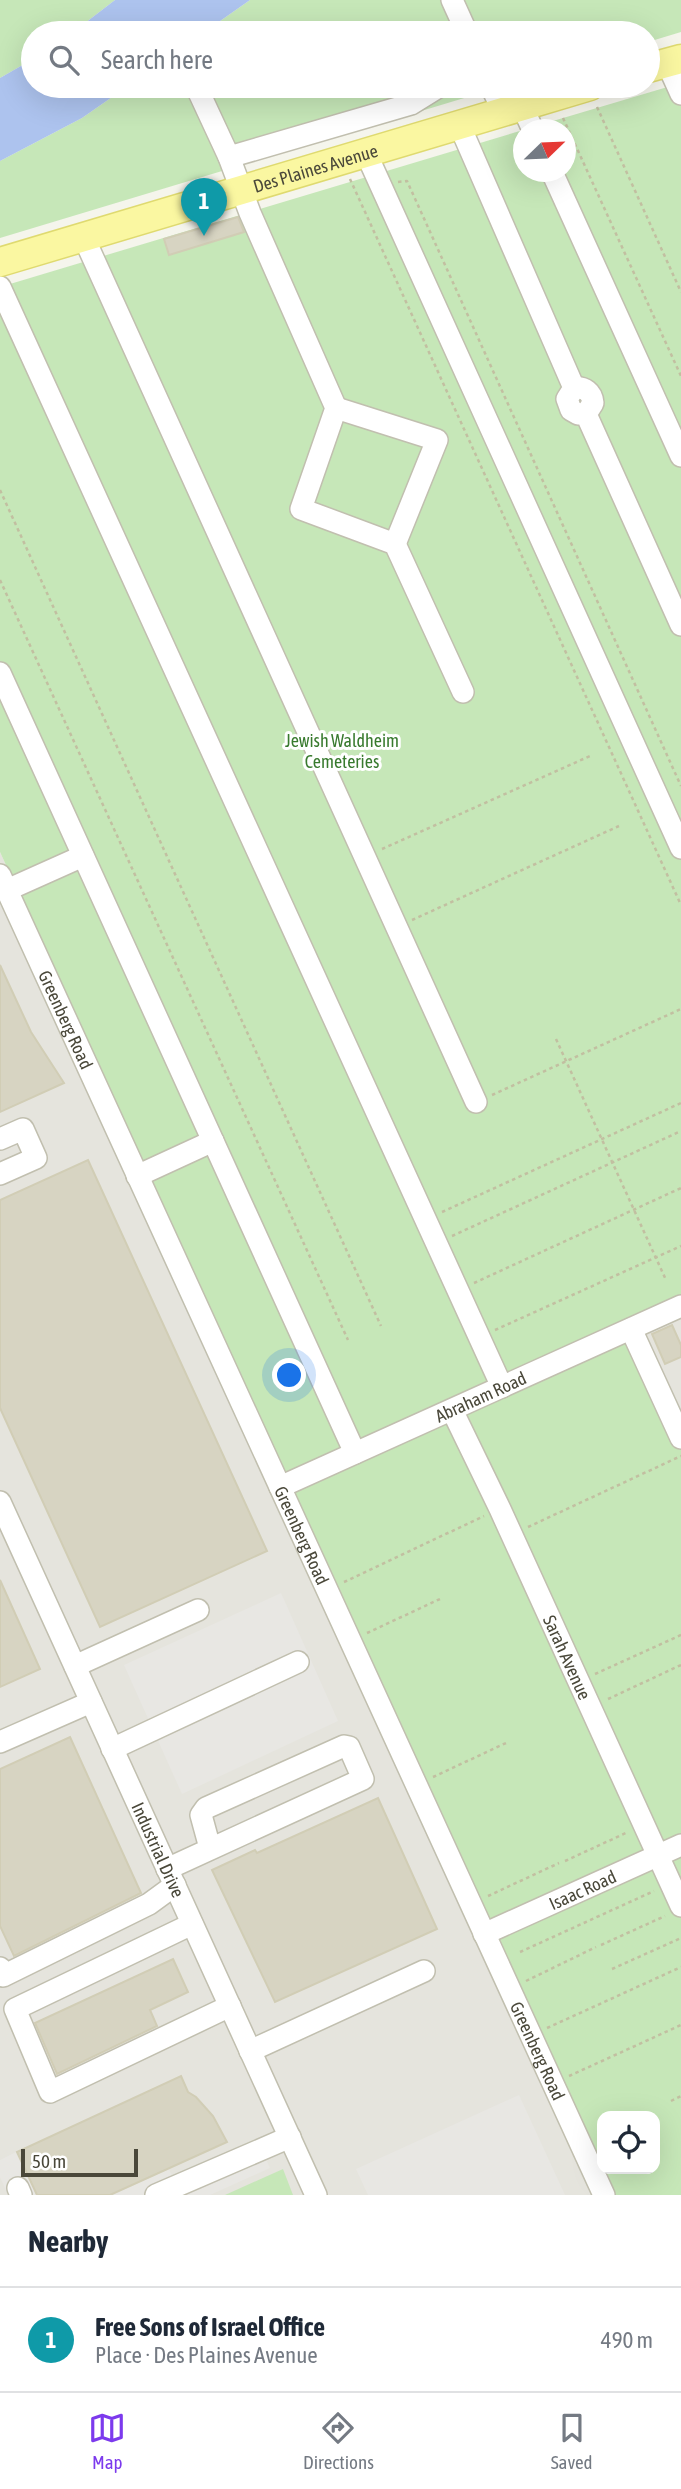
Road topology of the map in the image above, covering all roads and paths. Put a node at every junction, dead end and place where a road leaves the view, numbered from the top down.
1 (452, 0) edge
2 (462, 21) edge
3 (665, 63) edge
4 (681, 94) edge
5 (202, 98) edge
6 (421, 98) edge
7 (502, 98) edge
8 (582, 98) edge
9 (594, 98) edge
10 (561, 114) dead end
11 (519, 116) edge
12 (459, 124) junction
13 (366, 153) junction
14 (229, 157) junction
15 (349, 178) dead end
16 (377, 178) junction
17 (557, 182) edge
18 (242, 190) junction
19 (84, 238) junction
20 (0, 262) edge
21 (0, 288) edge
22 (681, 292) edge
23 (681, 376) edge
24 (336, 408) junction
25 (681, 456) edge
26 (0, 490) edge
27 (395, 544) junction
28 (0, 579) edge
29 (681, 625) edge
30 (0, 673) edge
31 (463, 692) dead end
32 (590, 756) dead end
33 (681, 786) edge
34 (619, 826) dead end
35 (681, 848) edge
36 (83, 856) junction
37 (365, 857) junction
38 (4, 882) edge
39 (681, 905) edge
40 (396, 927) junction
41 (681, 1009) edge
42 (556, 1039) dead end
43 (566, 1061) junction
44 (476, 1102) joint
45 (681, 1103) edge
46 (681, 1131) edge
47 (0, 1139) edge
48 (602, 1139) junction
49 (213, 1141) junction
50 (613, 1163) junction
51 (0, 1174) edge
52 (137, 1176) junction
53 (681, 1188) edge
54 (635, 1210) junction
55 (425, 1220) junction
56 (436, 1243) junction
57 (681, 1246) edge
58 (656, 1258) junction
59 (666, 1280) dead end
60 (457, 1290) junction
61 (681, 1306) edge
62 (381, 1326) dead end
63 (631, 1329) junction
64 (479, 1338) junction
65 (348, 1340) dead end
66 (502, 1387) junction
67 (452, 1410) junction
68 (681, 1438) edge
69 (355, 1453) junction
70 (681, 1456) edge
71 (280, 1487) junction
72 (0, 1502) edge
73 (500, 1509) junction
74 (512, 1536) junction
75 (327, 1589) junction
76 (440, 1599) dead end
77 (198, 1610) dead end
78 (681, 1635) edge
79 (350, 1640) junction
80 (298, 1662) dead end
81 (681, 1665) edge
82 (75, 1666) junction
83 (579, 1682) junction
84 (91, 1702) junction
85 (589, 1704) junction
86 (0, 1742) edge
87 (506, 1743) dead end
88 (113, 1749) junction
89 (416, 1785) junction
90 (644, 1825) junction
91 (681, 1845) edge
92 (210, 1847) junction
93 (658, 1855) junction
94 (565, 1861) dead end
95 (559, 1863) dead end
96 (171, 1877) junction
97 (671, 1884) junction
98 (470, 1904) junction
99 (675, 1910) edge
100 (192, 1924) junction
101 (484, 1934) junction
102 (681, 1938) edge
103 (601, 1945) dead end
104 (596, 1947) dead end
105 (520, 1952) dead end
106 (681, 1967) edge
107 (0, 1968) edge
108 (612, 1969) dead end
109 (424, 1970) dead end
110 (510, 1989) junction
111 (230, 2006) junction
112 (681, 2025) edge
113 (531, 2036) junction
114 (250, 2051) junction
115 (553, 2084) junction
116 (681, 2096) edge
117 (671, 2101) dead end
118 (289, 2137) junction
119 (156, 2195) edge
120 (316, 2195) edge
121 (604, 2195) edge

1 - 2 street
3 - 4 street
5 - 14 street
6 - 14 street
7 - 11 street
8 - 11 main road, Des Plaines Avenue
9 - 22 path
10 - 23 path
11 - 12 main road, Des Plaines Avenue
12 - 13 main road, Des Plaines Avenue
12 - 29 street
13 - 16 street
13 - 18 main road, Des Plaines Avenue
14 - 18 street
15 - 39 path
16 - 33 path
16 - 35 street
17 - 25 street
18 - 19 main road, Des Plaines Avenue
18 - 24 street
19 - 20 main road, Des Plaines Avenue
19 - 37 street
21 - 55 street
24 - 27 street
24 - 27 street
26 - 62 path
27 - 31 street
28 - 65 path
30 - 36 street
32 - 37 path
34 - 40 path
36 - 38 street
36 - 49 street
37 - 40 street
38 - 52 street, Greenberg Road
40 - 44 street
41 - 43 path
42 - 43 path
43 - 44 path
43 - 48 path
45 - 48 path
46 - 50 path
47 - 51 street
48 - 50 path
48 - 55 path
49 - 52 street
49 - 69 street
50 - 54 path
50 - 56 path
52 - 71 street, Greenberg Road
53 - 54 path
54 - 58 path
54 - 60 path
55 - 56 street
56 - 60 street
57 - 58 path
58 - 59 path
58 - 64 path
60 - 64 street
61 - 63 street, Abraham Road
63 - 66 street, Abraham Road
63 - 68 street
64 - 66 street
66 - 67 street, Abraham Road
67 - 69 street, Abraham Road
67 - 73 street, Sarah Avenue
69 - 71 street, Abraham Road
70 - 74 path
71 - 75 street, Greenberg Road
72 - 82 street, Industrial Drive
73 - 74 street, Sarah Avenue
73 - 75 path
74 - 83 street, Sarah Avenue
75 - 79 street, Greenberg Road
76 - 79 path
77 - 82 street
78 - 83 path
79 - 89 street, Greenberg Road
80 - 88 street
81 - 85 path
82 - 84 street, Industrial Drive
83 - 85 street, Sarah Avenue
84 - 86 street
84 - 88 street, Industrial Drive
85 - 90 street, Sarah Avenue
87 - 89 path
88 - 96 street, Industrial Drive
89 - 98 street, Greenberg Road
90 - 93 street, Sarah Avenue
90 - 94 path
91 - 93 street, Isaac Road
92 - 92 street
92 - 96 street
93 - 97 street, Sarah Avenue
93 - 101 street, Isaac Road
95 - 98 path
96 - 100 street, Industrial Drive
96 - 107 street
97 - 99 street, Sarah Avenue
97 - 105 path
98 - 101 street, Greenberg Road
99 - 103 path
100 - 111 street, Industrial Drive
100 - 111 street
101 - 110 street, Greenberg Road
102 - 108 path
104 - 110 path
106 - 113 path
109 - 114 street
110 - 113 street, Greenberg Road
111 - 114 street, Industrial Drive
112 - 115 path
113 - 115 street, Greenberg Road
114 - 118 street, Industrial Drive
115 - 121 street, Greenberg Road
116 - 117 path
118 - 119 street
118 - 120 street, Industrial Drive

